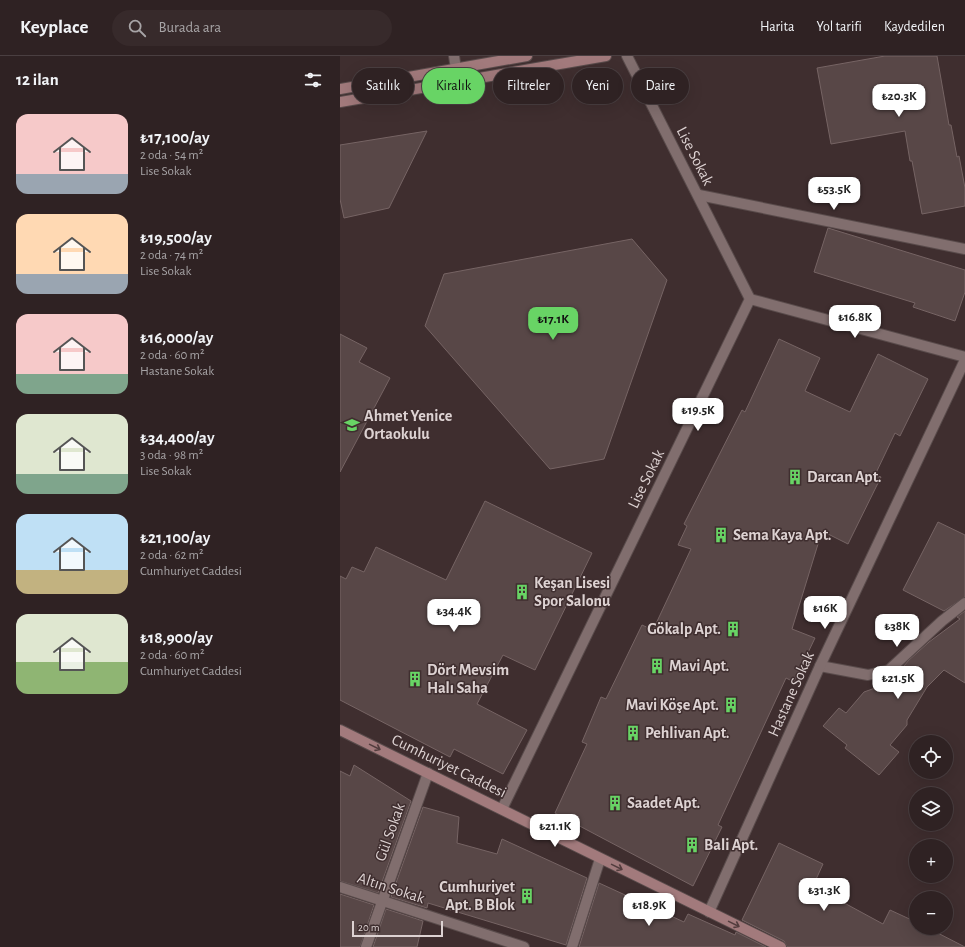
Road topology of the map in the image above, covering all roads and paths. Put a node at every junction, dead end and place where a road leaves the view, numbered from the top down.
1 (454, 56) edge
2 (527, 56) edge
3 (606, 56) edge
4 (627, 56) edge
5 (456, 68) edge
6 (461, 68) edge
7 (422, 75) edge
8 (340, 89) edge
9 (340, 102) edge
10 (699, 196) junction
11 (965, 249) edge
12 (750, 299) junction
13 (965, 358) edge
14 (965, 603) edge
15 (820, 666) junction
16 (340, 730) edge
17 (428, 773) junction
18 (502, 809) junction
19 (600, 859) junction
20 (340, 887) edge
21 (382, 900) junction
22 (709, 912) junction
23 (366, 947) edge
24 (524, 947) edge
25 (572, 947) edge
26 (781, 947) edge

1 - 5 street
2 - 6 main road
3 - 9 main road
4 - 10 street, Lise Sokak
7 - 8 main road
10 - 11 street
10 - 12 street, Lise Sokak
12 - 13 street
12 - 18 street, Lise Sokak
13 - 15 street, Hastane Sokak
14 - 15 street
15 - 22 street, Hastane Sokak
16 -> 17 main road, Cumhuriyet Caddesi
17 - 18 main road, Cumhuriyet Caddesi
17 - 21 street, Gül Sokak
18 - 19 main road, Cumhuriyet Caddesi
19 -> 22 main road, Cumhuriyet Caddesi
19 - 25 street
20 - 21 street, Altın Sokak
21 - 23 street, Gül Sokak
21 - 24 street, Altın Sokak
22 -> 26 main road, Cumhuriyet Caddesi

